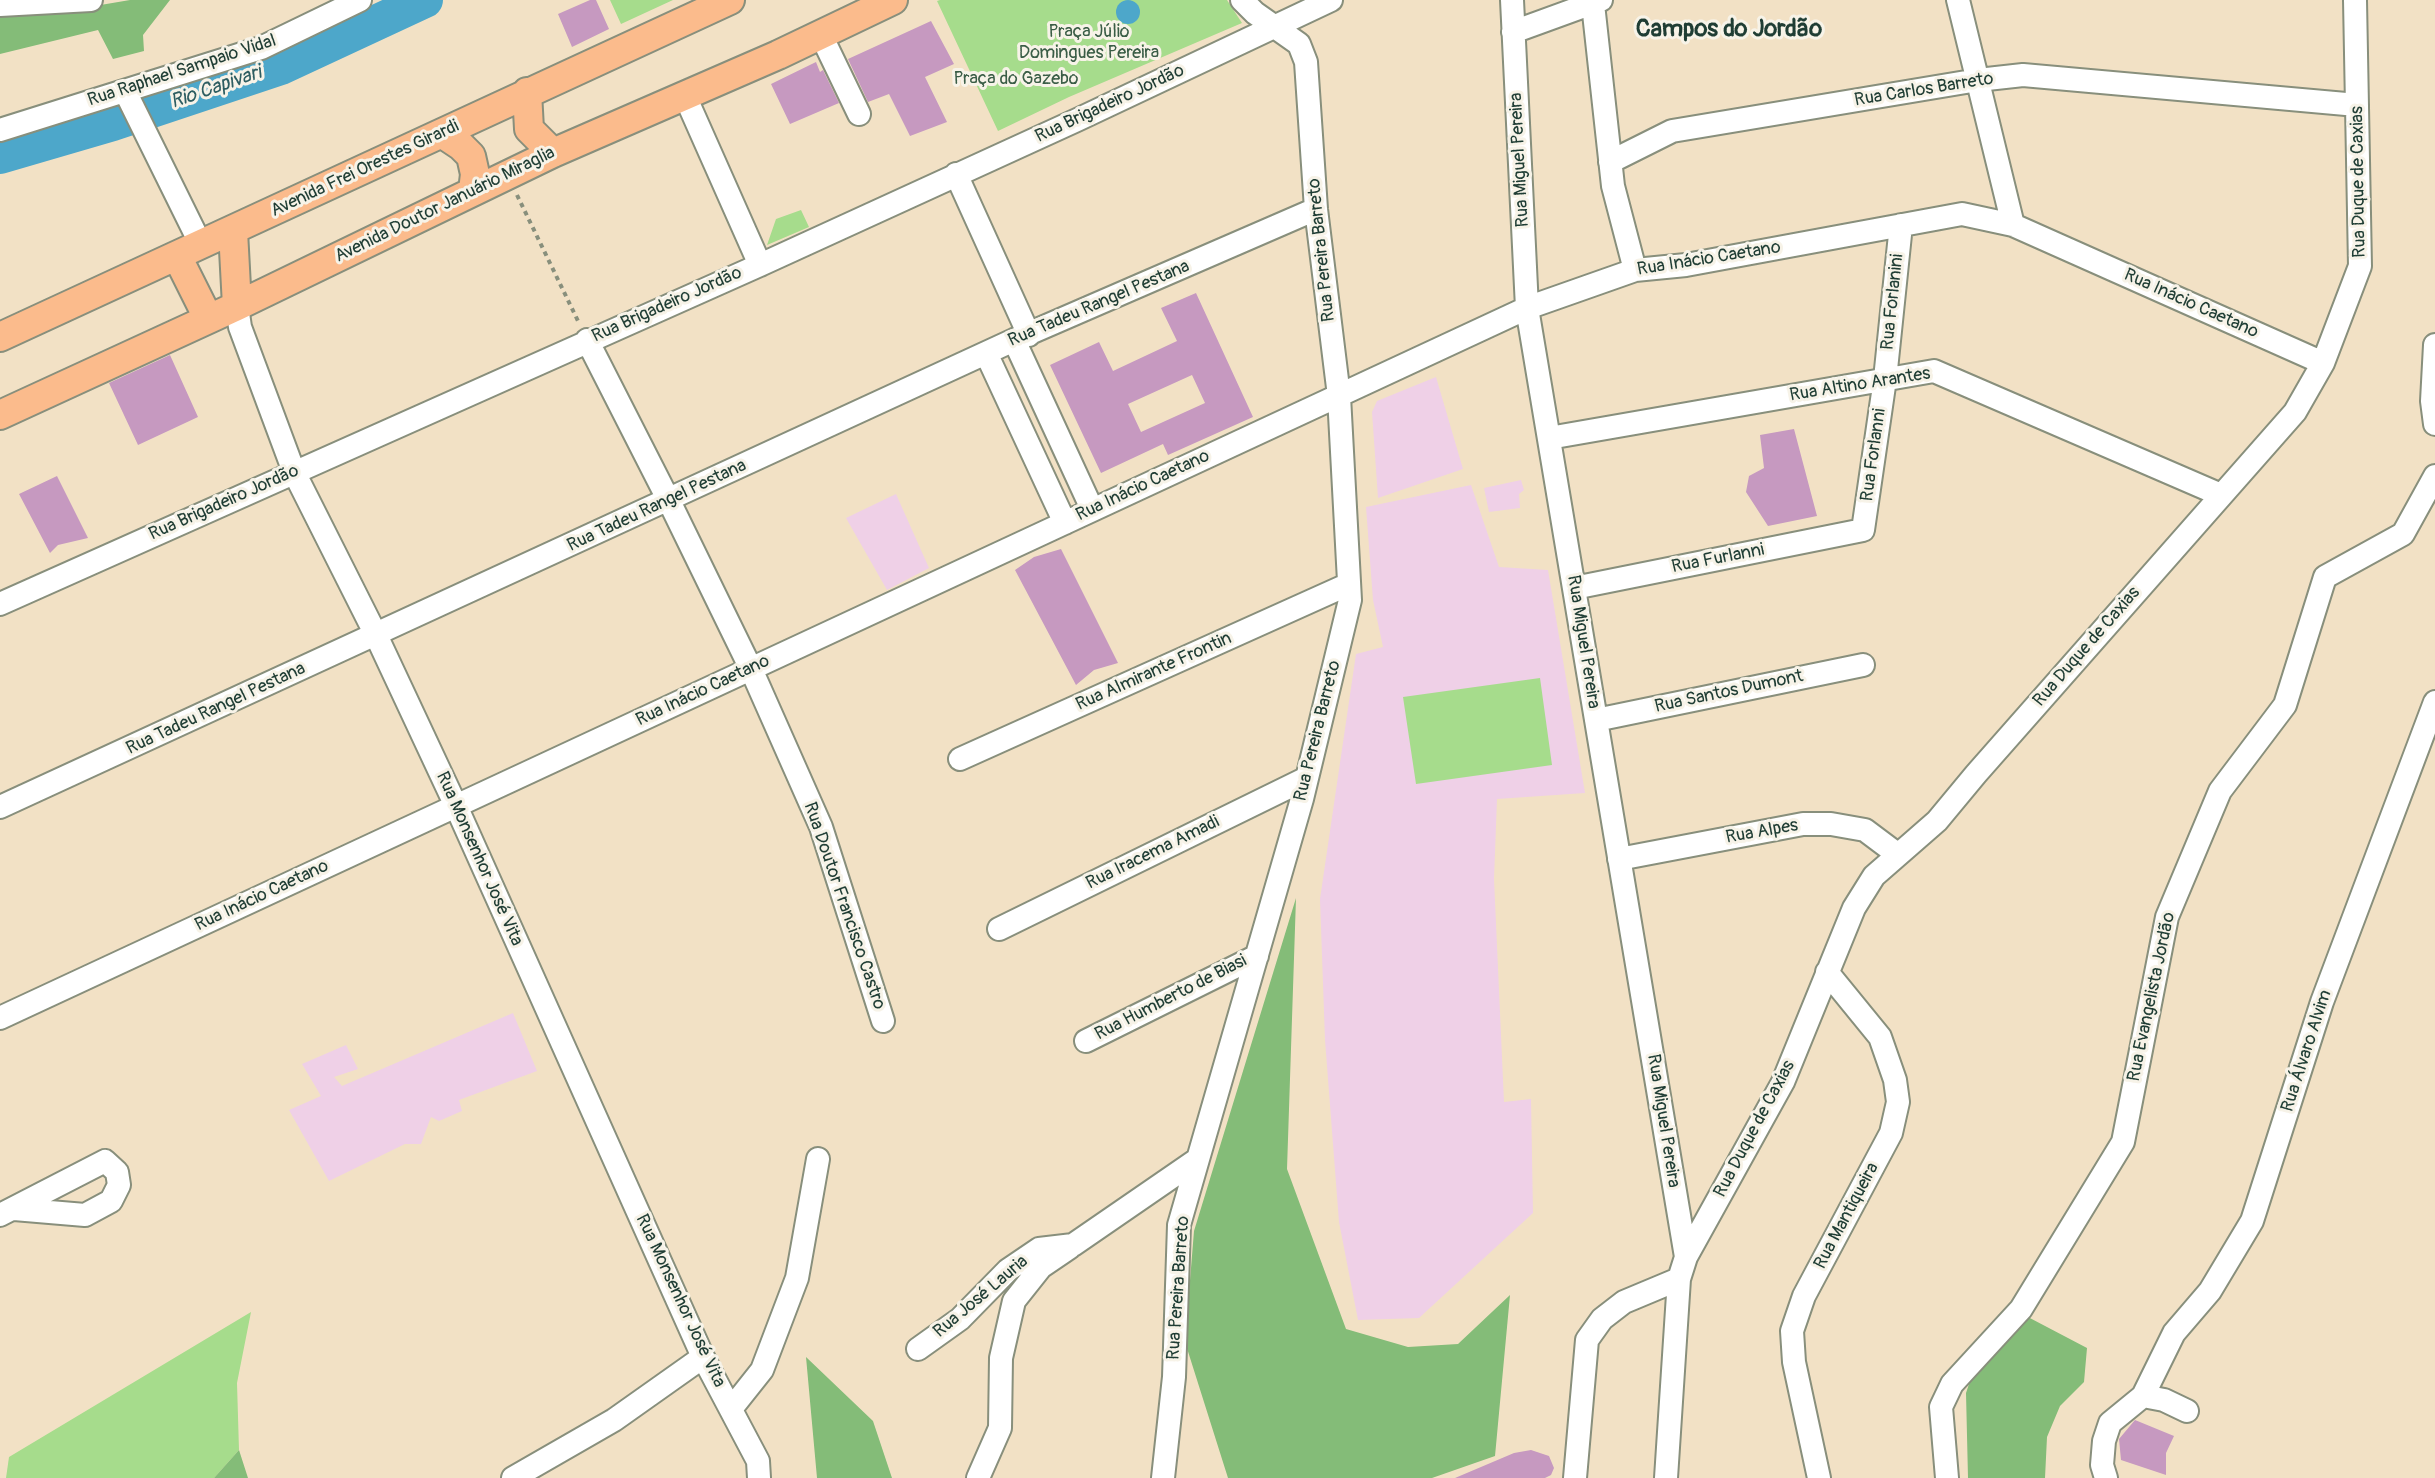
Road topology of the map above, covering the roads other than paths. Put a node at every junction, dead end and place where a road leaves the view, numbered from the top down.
1 (91, 0) edge
2 (360, 0) edge
3 (730, 0) edge
4 (893, 0) edge
5 (1242, 0) edge
6 (1331, 0) edge
7 (1512, 0) edge
8 (1958, 0) edge
9 (2355, 0) edge
10 (1597, 2) edge
11 (0, 5) edge
12 (1275, 27) junction
13 (1513, 32) junction
14 (821, 35) junction
15 (1978, 80) junction
16 (527, 92) junction
17 (127, 93) junction
18 (685, 96) junction
19 (2357, 105) junction
20 (859, 114) dead end
21 (0, 130) edge
22 (443, 134) junction
23 (553, 153) junction
24 (1610, 162) junction
25 (956, 174) junction
26 (473, 192) junction
27 (1316, 209) junction
28 (1901, 225) junction
29 (2013, 225) junction
30 (233, 231) junction
31 (189, 250) junction
32 (760, 265) junction
33 (1635, 270) junction
34 (237, 306) junction
35 (1527, 308) junction
36 (208, 318) junction
37 (0, 337) edge
38 (1022, 338) junction
39 (587, 340) junction
40 (2435, 345) edge
41 (986, 353) junction
42 (2323, 363) junction
43 (1885, 379) junction
44 (1339, 396) junction
45 (0, 416) edge
46 (2435, 424) edge
47 (1549, 438) junction
48 (294, 472) junction
49 (2435, 476) edge
50 (2221, 495) junction
51 (669, 501) junction
52 (1092, 509) junction
53 (1065, 523) junction
54 (1863, 530) joint
55 (1349, 584) junction
56 (1574, 588) junction
57 (0, 604) edge
58 (376, 635) junction
59 (1863, 665) dead end
60 (751, 669) junction
61 (2435, 702) edge
62 (1596, 720) junction
63 (960, 759) dead end
64 (1307, 778) junction
65 (456, 806) junction
66 (0, 807) edge
67 (1897, 854) junction
68 (1619, 859) junction
69 (999, 929) dead end
70 (1257, 956) junction
71 (1827, 972) junction
72 (0, 1018) edge
73 (883, 1022) dead end
74 (1086, 1041) dead end
75 (818, 1159) dead end
76 (1198, 1159) junction
77 (1073, 1245) junction
78 (1686, 1257) junction
79 (1679, 1279) junction
80 (918, 1348) dead end
81 (704, 1357) junction
82 (2147, 1390) junction
83 (731, 1409) junction
84 (2187, 1411) dead end
85 (513, 1478) edge
86 (759, 1478) edge
87 (978, 1478) edge
88 (1163, 1478) edge
89 (1575, 1478) edge
90 (1666, 1478) edge
91 (1819, 1478) edge
92 (1947, 1478) edge
93 (2106, 1478) edge

1 - 11 street
2 - 17 street, Rua Raphael Sampaio Vidal
3 - 16 main road, Avenida Frei Orestes Girardi
4 - 14 main road, Avenida Doutor Januário Miraglia
5 - 12 street, Rua Pereira Barreto
6 - 12 street, Rua Brigadeiro Jordão
7 - 13 street, Rua Miguel Pereira
8 - 15 street
9 - 19 street, Rua Duque de Caxias
10 - 13 street
10 - 24 street
12 - 25 street, Rua Brigadeiro Jordão
12 - 27 street, Rua Pereira Barreto
13 - 35 street, Rua Miguel Pereira
14 - 18 main road, Avenida Doutor Januário Miraglia
14 - 20 street
15 - 19 street, Rua Carlos Barreto
15 - 24 street, Rua Carlos Barreto
15 - 29 street
16 - 22 main road, Avenida Frei Orestes Girardi
16 - 23 main road
17 - 21 street, Rua Raphael Sampaio Vidal
17 - 31 street
18 - 23 main road, Avenida Doutor Januário Miraglia
18 - 32 street
19 - 42 street, Rua Duque de Caxias
22 - 26 main road
22 - 30 main road, Avenida Frei Orestes Girardi
23 - 26 main road, Avenida Doutor Januário Miraglia
24 - 33 street
25 - 32 street, Rua Brigadeiro Jordão
25 - 38 street
26 - 34 main road, Avenida Doutor Januário Miraglia
27 - 38 street, Rua Tadeu Rangel Pestana
27 - 44 street, Rua Pereira Barreto
28 - 29 street, Rua Inácio Caetano
28 - 33 street, Rua Inácio Caetano
28 - 43 street, Rua Forlanini
29 - 42 street, Rua Inácio Caetano
30 - 31 main road, Avenida Frei Orestes Girardi
30 - 34 main road
31 - 36 main road
31 - 37 main road, Avenida Frei Orestes Girardi
32 - 39 street, Rua Brigadeiro Jordão
33 - 35 street, Rua Inácio Caetano
34 - 36 main road, Avenida Doutor Januário Miraglia
34 - 48 street, Rua Monsenhor José Vita
35 - 44 street, Rua Inácio Caetano
35 - 47 street, Rua Miguel Pereira
36 - 45 main road, Avenida Doutor Januário Miraglia
38 - 41 street, Rua Tadeu Rangel Pestana
38 - 52 street
39 - 48 street, Rua Brigadeiro Jordão
39 - 51 street, Rua Doutor Francisco Castro
40 - 46 street
41 - 51 street, Rua Tadeu Rangel Pestana
41 - 53 street
42 - 50 street, Rua Duque de Caxias
43 - 47 street, Rua Altino Arantes
43 - 50 street, Rua Altino Arantes
43 - 54 street, Rua Forlanni
44 - 52 street, Rua Inácio Caetano
44 - 55 street, Rua Pereira Barreto
47 - 56 street, Rua Miguel Pereira
48 - 57 street, Rua Brigadeiro Jordão
48 - 58 street, Rua Monsenhor José Vita
49 - 92 street, Rua Evangelista Jordão
50 - 67 street, Rua Duque de Caxias
51 - 58 street, Rua Tadeu Rangel Pestana
51 - 60 street, Rua Doutor Francisco Castro
52 - 53 street, Rua Inácio Caetano
53 - 60 street, Rua Inácio Caetano
54 - 56 street, Rua Furlanni
55 - 63 street, Rua Almirante Frontin
55 - 64 street, Rua Pereira Barreto
56 - 62 street, Rua Miguel Pereira
58 - 65 street, Rua Monsenhor José Vita
58 - 66 street, Rua Tadeu Rangel Pestana
59 - 62 street, Rua Santos Dumont
60 - 65 street, Rua Inácio Caetano
60 - 73 street, Rua Doutor Francisco Castro
61 - 82 street, Rua Álvaro Alvim
62 - 68 street, Rua Miguel Pereira
64 - 69 street, Rua Iracema Amadi
64 - 70 street, Rua Pereira Barreto
65 - 72 street, Rua Inácio Caetano
65 - 81 street, Rua Monsenhor José Vita
67 - 68 street, Rua Alpes
67 - 71 street, Rua Duque de Caxias
68 - 78 street, Rua Miguel Pereira
70 - 74 street, Rua Humberto de Biasi
70 - 76 street, Rua Pereira Barreto
71 - 78 street, Rua Duque de Caxias
71 - 91 street, Rua Mantiqueira
75 - 83 street, Rua Monsenhor José Vita
76 - 77 street, Rua José Lauria
76 - 88 street, Rua Pereira Barreto
77 - 80 street, Rua José Lauria
77 - 87 street
78 - 79 street, Rua Miguel Pereira
79 - 89 street
79 - 90 street
81 - 83 street, Rua Monsenhor José Vita
81 - 85 street
82 - 84 street
82 - 93 street
83 - 86 street, Rua Monsenhor José Vita

